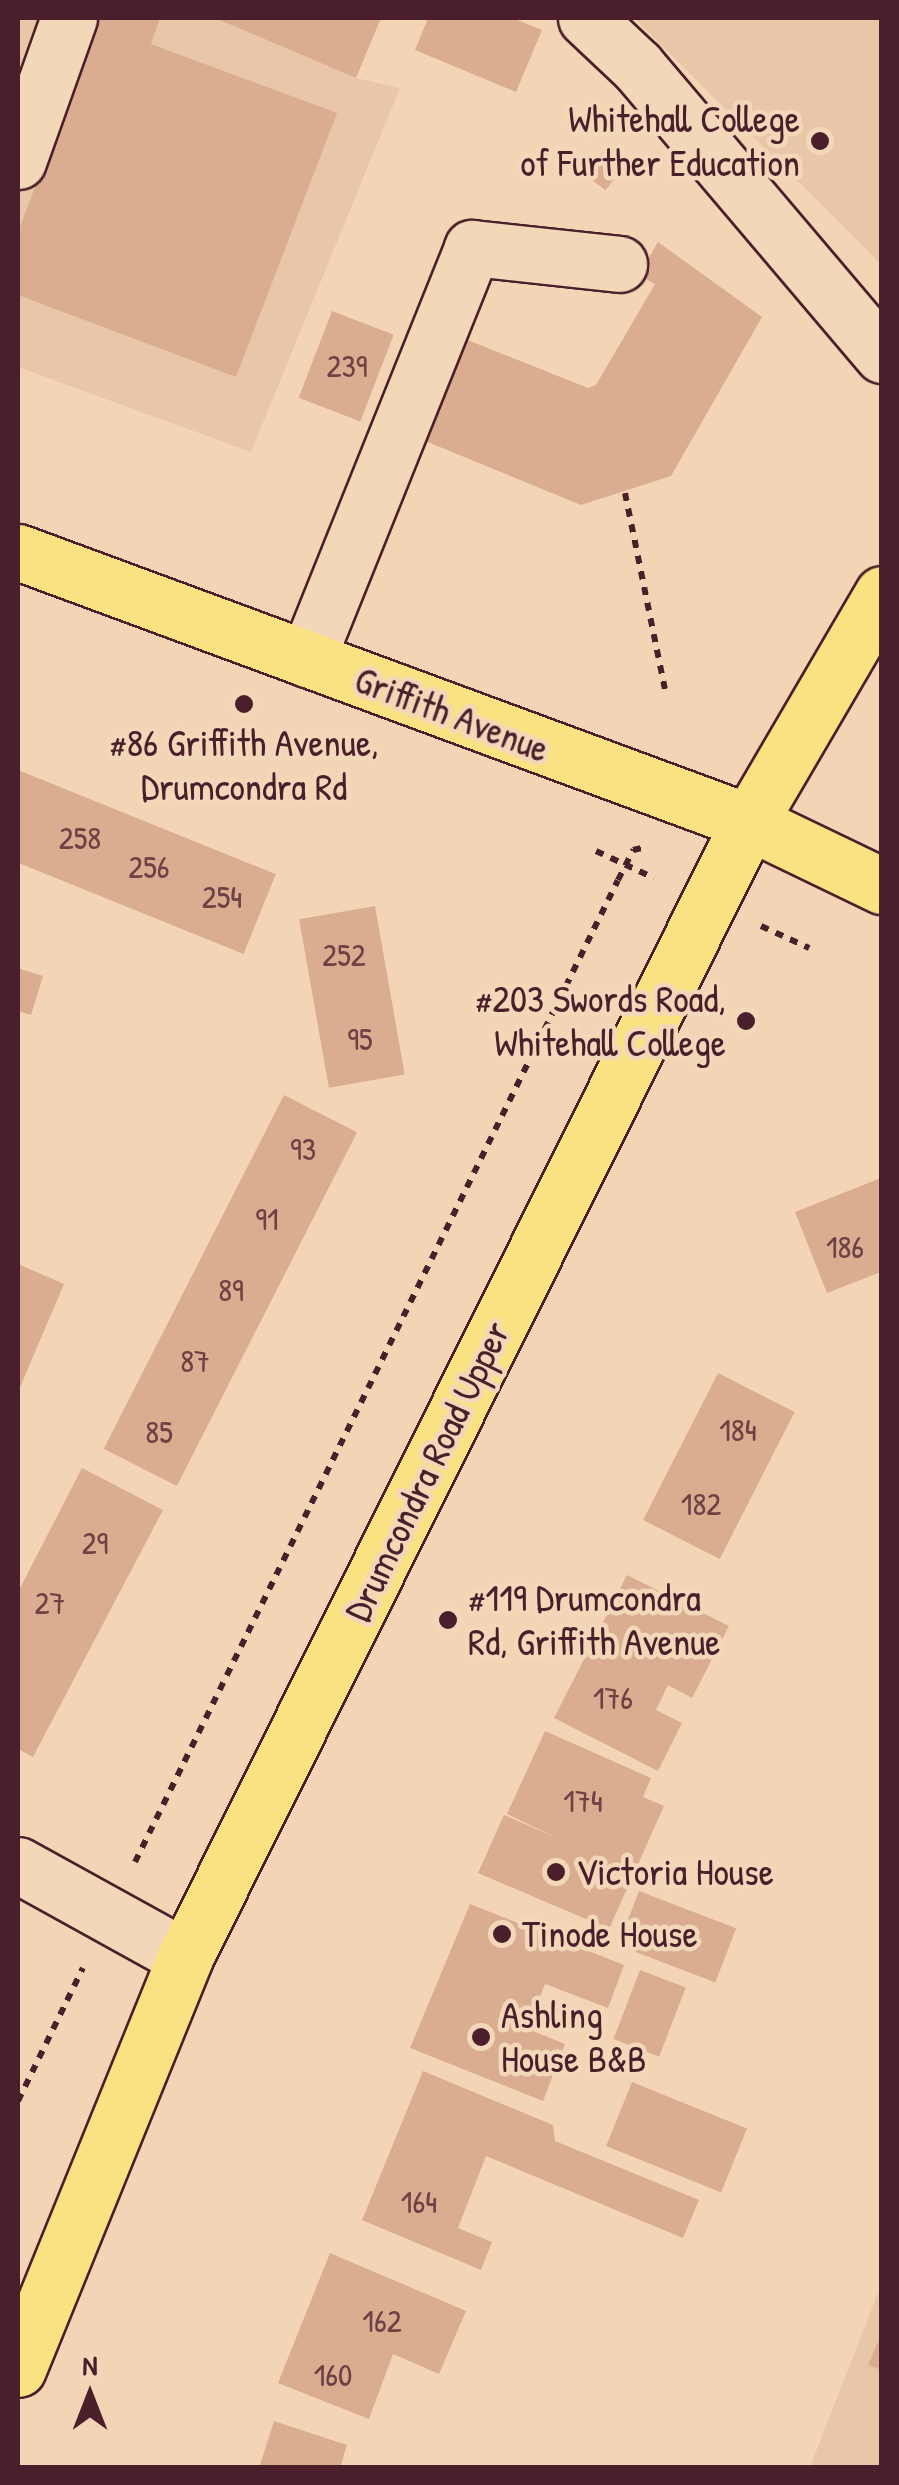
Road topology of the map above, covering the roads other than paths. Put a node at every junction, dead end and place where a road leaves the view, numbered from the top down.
1 (69, 18) edge
2 (586, 18) edge
3 (18, 161) edge
4 (619, 264) dead end
5 (882, 355) edge
6 (18, 552) edge
7 (882, 594) edge
8 (307, 660) junction
9 (749, 822) junction
10 (882, 886) edge
11 (18, 1866) edge
12 (184, 1958) junction
13 (18, 2369) edge

1 - 3 street
2 - 5 street
4 - 8 street
6 - 8 main road, Griffith Avenue
7 - 9 main road, Drumcondra Road Upper
8 - 9 main road, Griffith Avenue
9 - 10 main road, Griffith Avenue
9 - 12 main road, Drumcondra Road Upper
11 - 12 street
12 - 13 main road, Drumcondra Road Upper

